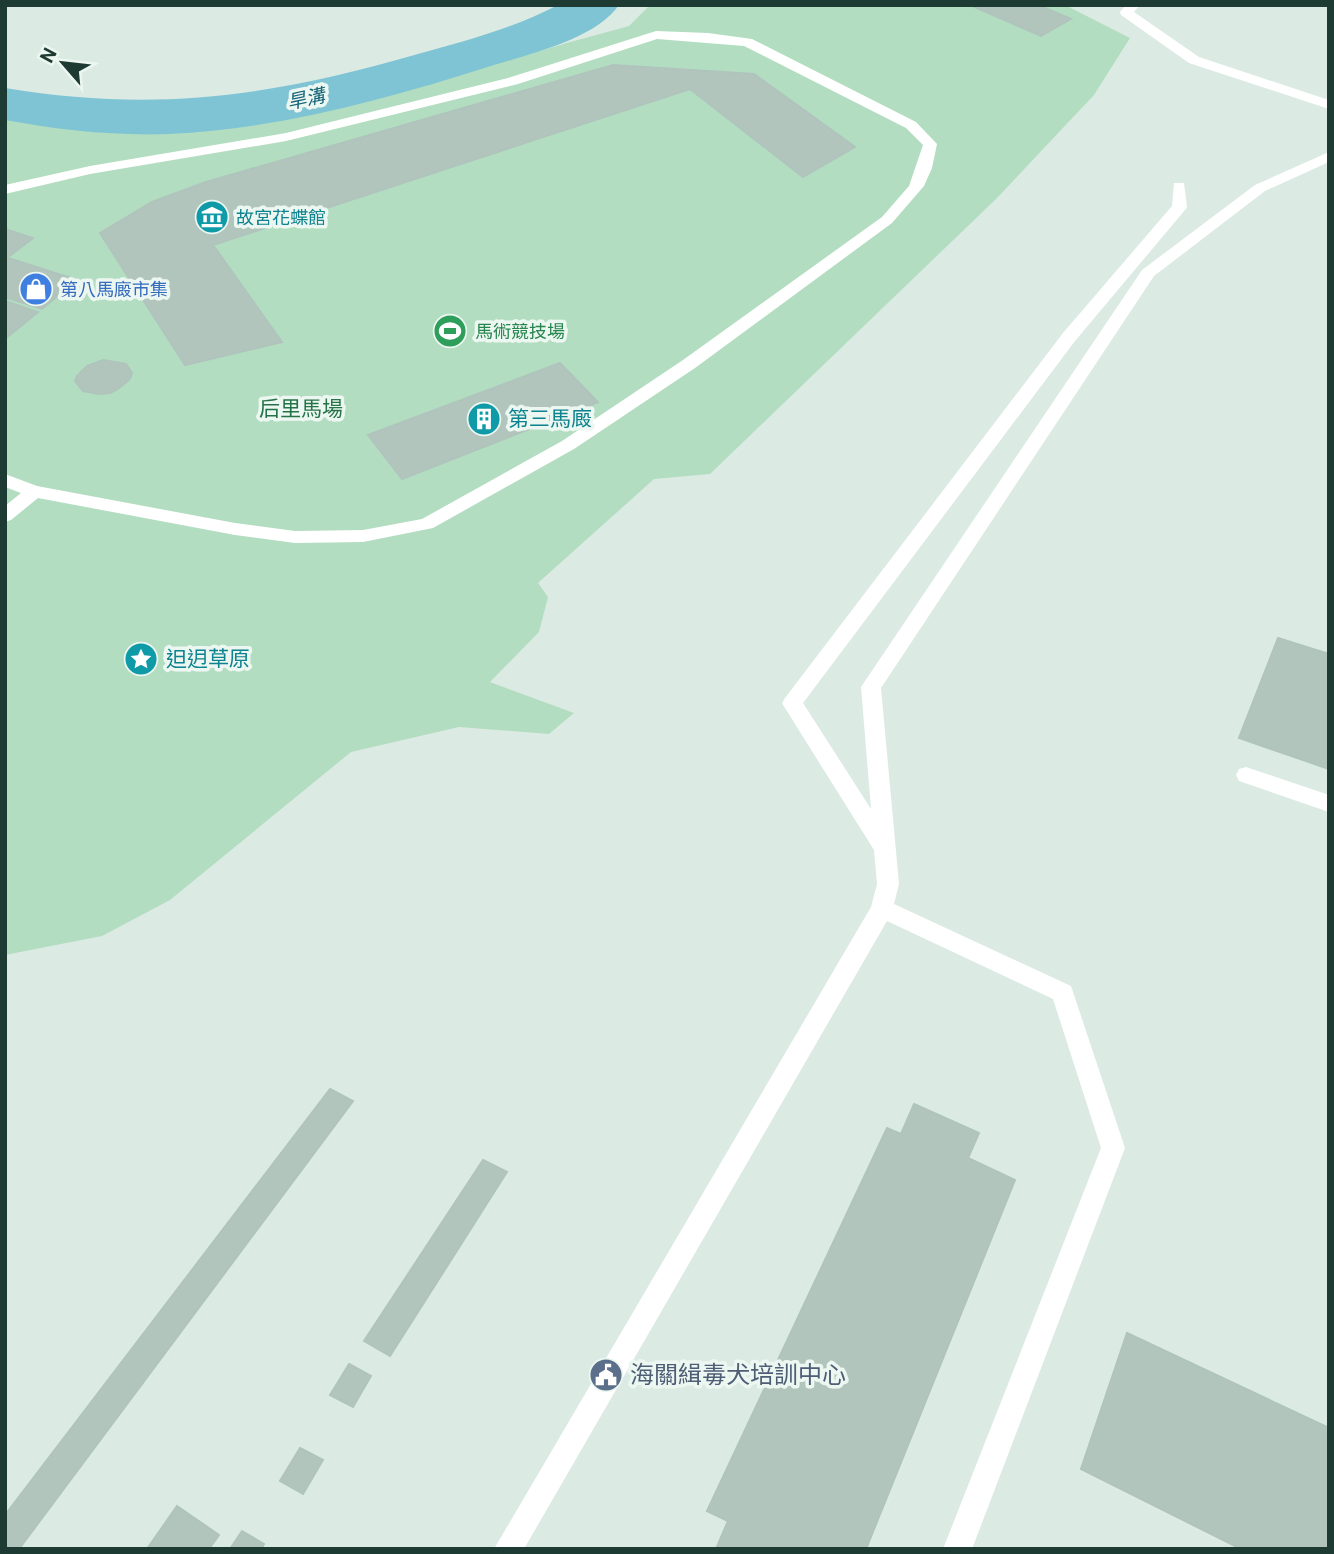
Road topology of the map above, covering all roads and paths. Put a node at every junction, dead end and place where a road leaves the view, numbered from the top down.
1 (1134, 5) edge
2 (1329, 105) edge
3 (1329, 156) edge
4 (1179, 186) dead end
5 (5, 190) edge
6 (5, 480) edge
7 (34, 491) junction
8 (5, 516) edge
9 (1246, 775) dead end
10 (1329, 804) edge
11 (885, 848) junction
12 (882, 909) junction
13 (508, 1549) edge
14 (957, 1549) edge

1 - 2 lane
3 - 11 lane
4 - 11 lane
5 - 7 lane
6 - 7 lane
7 - 8 lane
9 - 10 lane
11 - 12 lane
12 - 13 lane
12 - 14 lane

